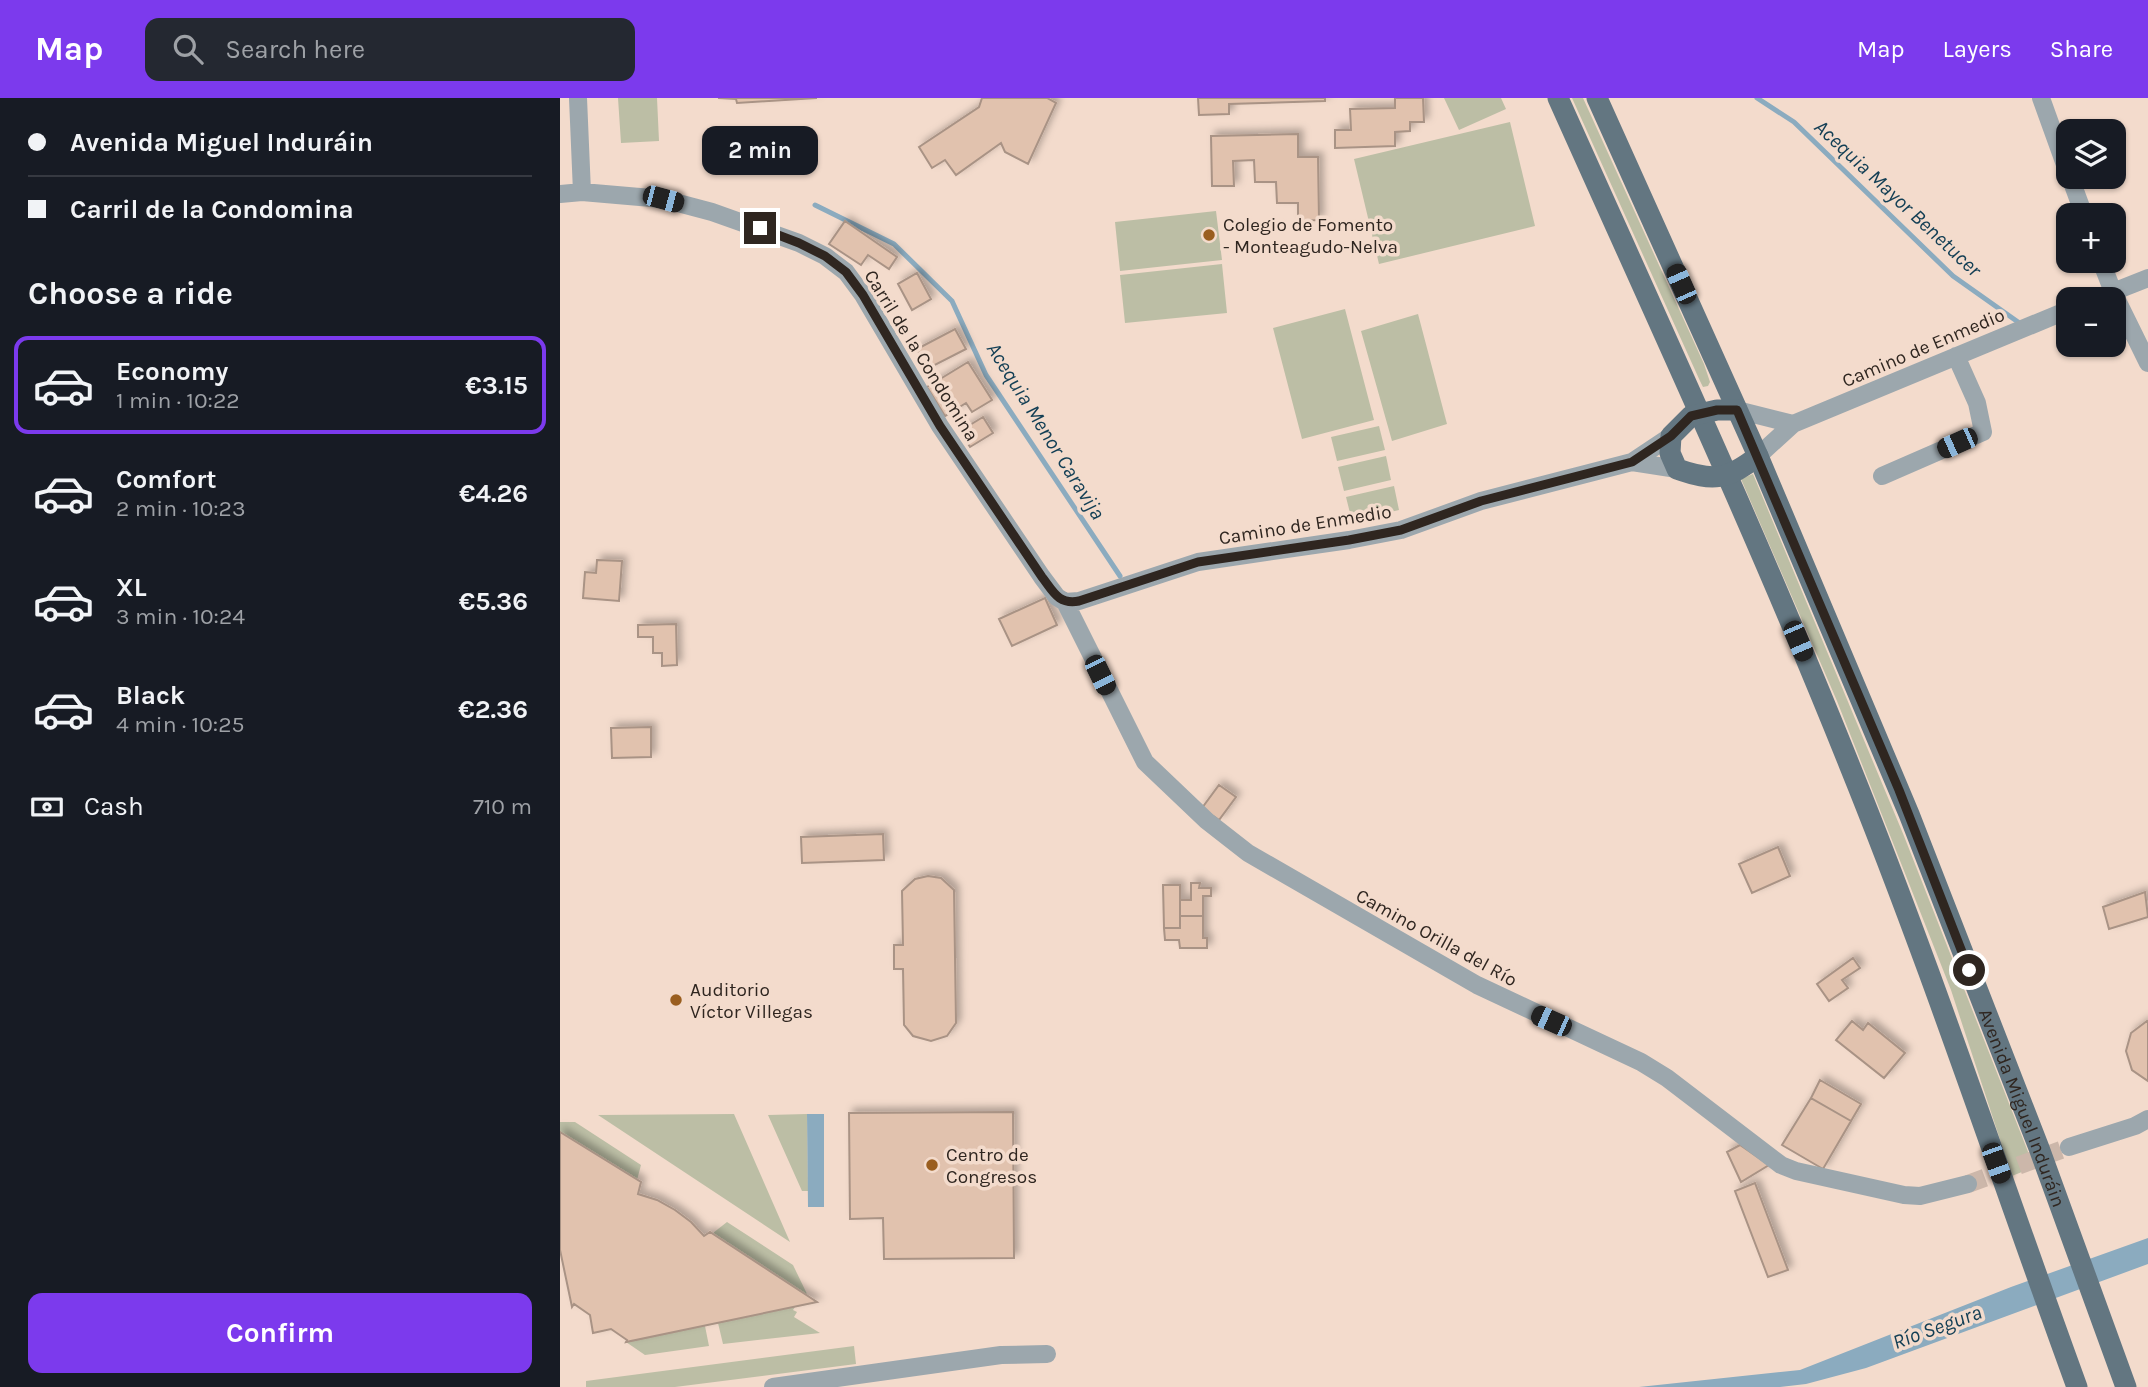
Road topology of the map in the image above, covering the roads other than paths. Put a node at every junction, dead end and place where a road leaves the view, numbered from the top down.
1 (578, 98) edge
2 (1558, 98) edge
3 (1597, 98) edge
4 (2041, 98) edge
5 (2056, 139) edge
6 (582, 192) junction
7 (560, 194) edge
8 (2148, 278) edge
9 (2126, 287) edge
10 (2056, 315) edge
11 (2126, 318) edge
12 (1956, 356) junction
13 (2148, 363) edge
14 (1737, 410) junction
15 (1700, 413) junction
16 (1793, 424) junction
17 (1671, 436) junction
18 (1758, 456) junction
19 (1632, 462) junction
20 (1677, 469) junction
21 (1728, 475) junction
22 (1882, 476) dead end
23 (1065, 602) junction
24 (2148, 1119) edge
25 (2069, 1147) tunnel mouth
26 (1968, 1184) tunnel mouth
27 (1047, 1354) dead end
28 (2126, 1385) edge
29 (773, 1387) edge
30 (2077, 1387) edge

1 - 6 street
2 - 15 main road, Avenida Miguel Induráin
3 - 14 main road, Avenida Miguel Induráin
4 - 5 street
6 - 7 street, Carril de la Condomina
6 - 23 street, Carril de la Condomina
8 - 9 street
10 - 12 street, Camino de Enmedio
11 - 13 street
12 - 16 street, Camino de Enmedio
12 - 22 street
14 - 15 main road
14 - 16 street
14 - 18 main road, Avenida Miguel Induráin
15 - 17 main road
15 - 21 main road, Avenida Miguel Induráin
16 - 18 street, Camino de Enmedio
17 - 19 street
17 - 20 main road
18 - 21 main road
18 - 28 main road, Avenida Miguel Induráin
19 - 20 street
19 - 23 street, Camino de Enmedio
20 - 21 main road
21 - 30 main road, Avenida Miguel Induráin
23 - 26 street, Camino Orilla del Río
24 - 25 street
27 - 29 street

